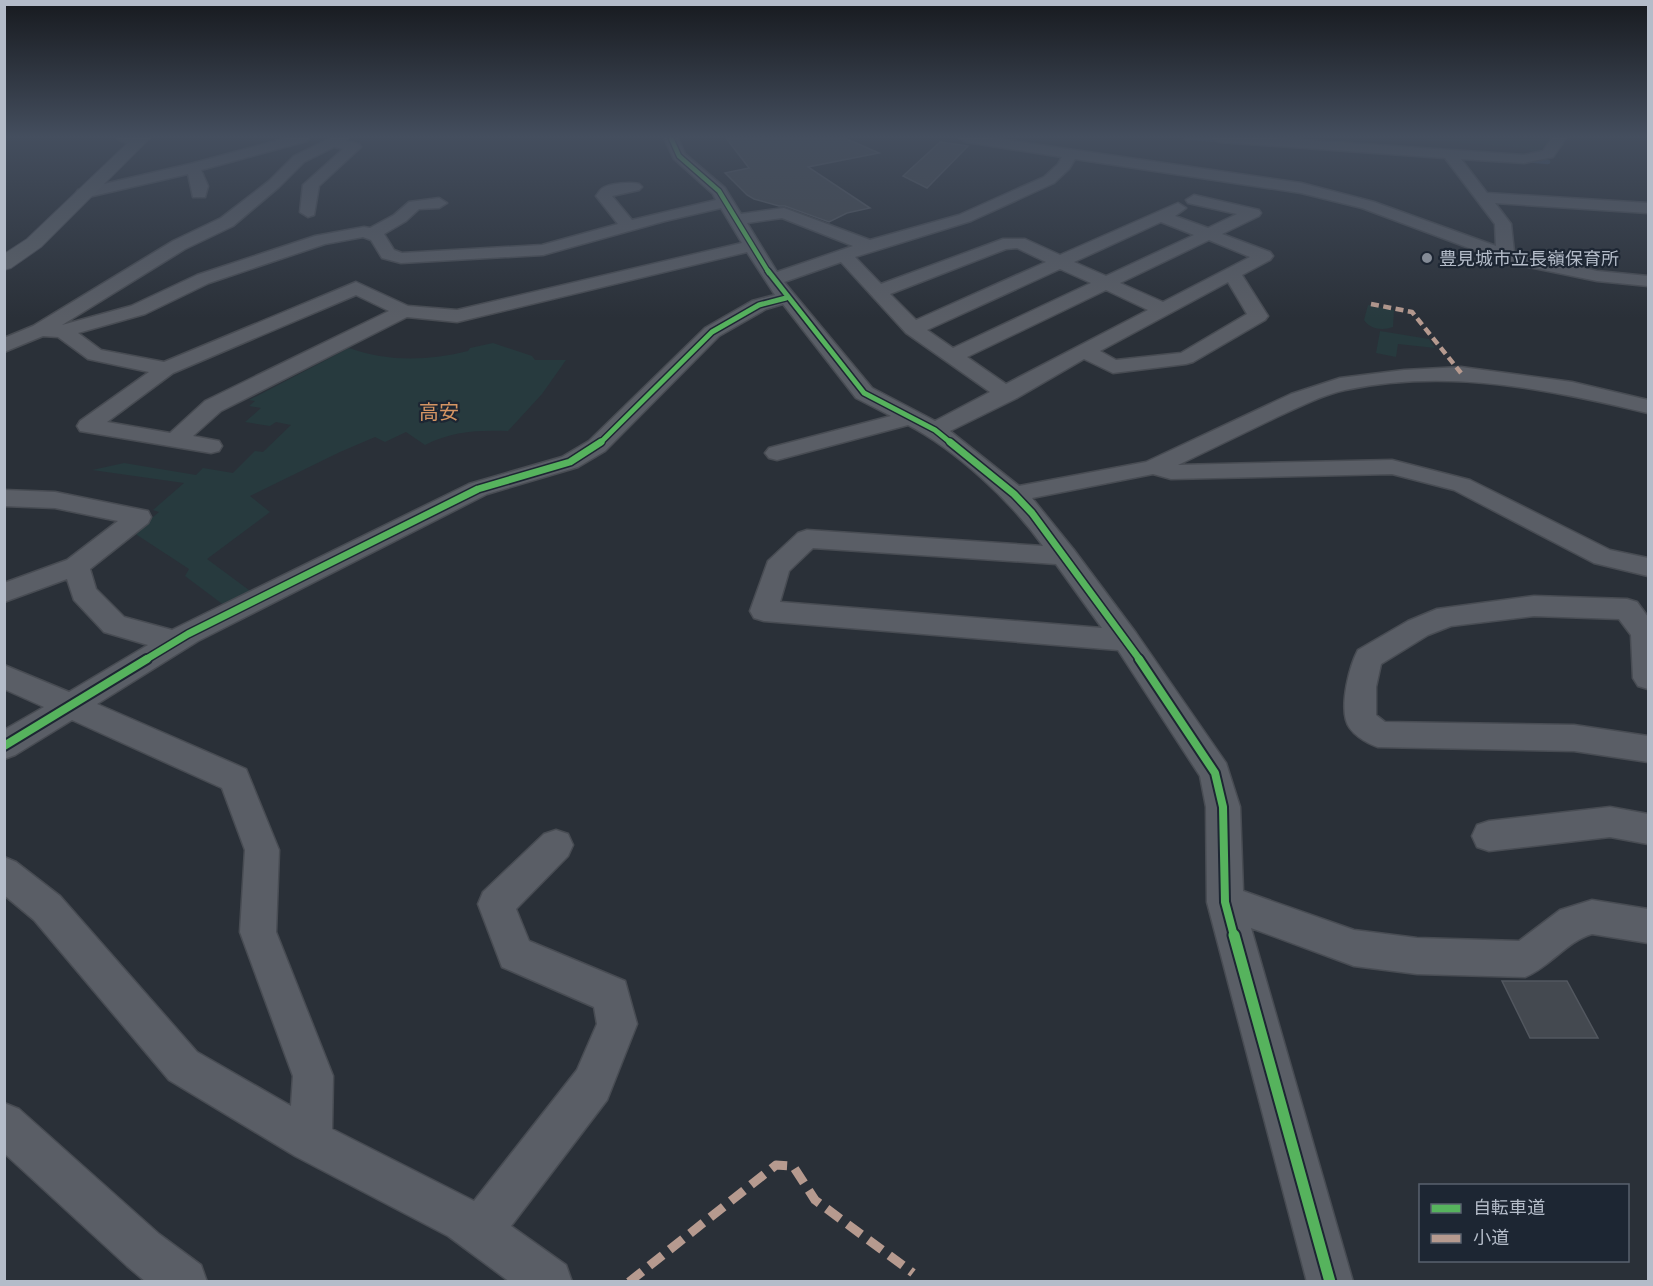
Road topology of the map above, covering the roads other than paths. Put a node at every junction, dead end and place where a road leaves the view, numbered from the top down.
1 (79, 198) edge
2 (257, 198) edge
3 (310, 198) edge
4 (606, 198) edge
5 (724, 198) edge
6 (1009, 198) edge
7 (1198, 198) edge
8 (1340, 198) edge
9 (1484, 198) edge
10 (1510, 198) edge
11 (1194, 200) junction
12 (727, 202) junction
13 (439, 203) dead end
14 (1648, 208) edge
15 (308, 212) dead end
16 (1161, 216) junction
17 (737, 220) junction
18 (628, 227) junction
19 (370, 235) junction
20 (1210, 235) junction
21 (750, 246) junction
22 (869, 246) junction
23 (1505, 255) junction
24 (845, 256) junction
25 (1060, 262) junction
26 (4, 264) edge
27 (1232, 273) junction
28 (1648, 281) edge
29 (1107, 284) junction
30 (779, 289) junction
31 (878, 292) junction
32 (1162, 309) junction
33 (404, 311) junction
34 (913, 329) junction
35 (40, 330) junction
36 (63, 332) junction
37 (4, 346) edge
38 (1084, 351) junction
39 (952, 356) junction
40 (166, 369) junction
41 (1007, 394) junction
42 (1648, 406) edge
43 (911, 417) junction
44 (935, 430) junction
45 (175, 440) junction
46 (211, 446) dead end
47 (777, 453) dead end
48 (1154, 467) junction
49 (1014, 494) junction
50 (4, 498) edge
51 (1065, 556) junction
52 (76, 566) junction
53 (1648, 567) edge
54 (4, 593) edge
55 (1126, 640) junction
56 (174, 642) junction
57 (4, 676) edge
58 (1648, 678) edge
59 (71, 707) junction
60 (4, 746) edge
61 (1648, 749) edge
62 (1648, 829) edge
63 (1489, 836) dead end
64 (556, 845) dead end
65 (4, 873) edge
66 (1225, 902) junction
67 (1648, 926) edge
68 (4, 1124) edge
69 (310, 1141) junction
70 (479, 1231) junction
71 (184, 1281) edge
72 (549, 1281) edge
73 (1330, 1281) edge

1 - 26 main road
2 - 35 street
3 - 15 street
4 - 18 street
5 - 12 street
6 - 22 street
7 - 11 street
8 - 23 street
9 - 23 street
10 - 14 street
11 - 16 street
11 - 20 street
12 - 17 street
12 - 18 street
13 - 19 street
16 - 20 street
16 - 25 street
17 - 21 street
17 - 22 street
18 - 19 street
19 - 36 street
20 - 27 street
20 - 29 street
21 - 30 street
21 - 33 street
22 - 24 street
23 - 28 street
24 - 30 street
24 - 31 street
25 - 29 street
25 - 31 street
25 - 34 street
27 - 32 street
27 - 38 street
29 - 32 street
29 - 39 street
30 - 43 street
30 - 56 street
31 - 34 street
32 - 38 street
33 - 40 street
33 - 45 street
34 - 39 street
35 - 36 street
35 - 37 street
36 - 40 street
38 - 41 street
39 - 41 street
40 - 45 street
41 - 44 street
42 - 48 street
43 - 44 street
43 - 47 street
44 - 49 street
45 - 46 street
48 - 49 street
48 - 53 street
49 - 51 street
50 - 52 street
51 - 55 street
51 - 55 street
52 - 54 street
52 - 56 street
55 - 66 street
56 - 59 street
57 - 59 street
58 - 61 street
59 - 60 street
59 - 69 street
62 - 63 street
64 - 70 street
65 - 69 street
66 - 67 street
66 - 73 street
68 - 71 street
69 - 70 street
70 - 72 street

